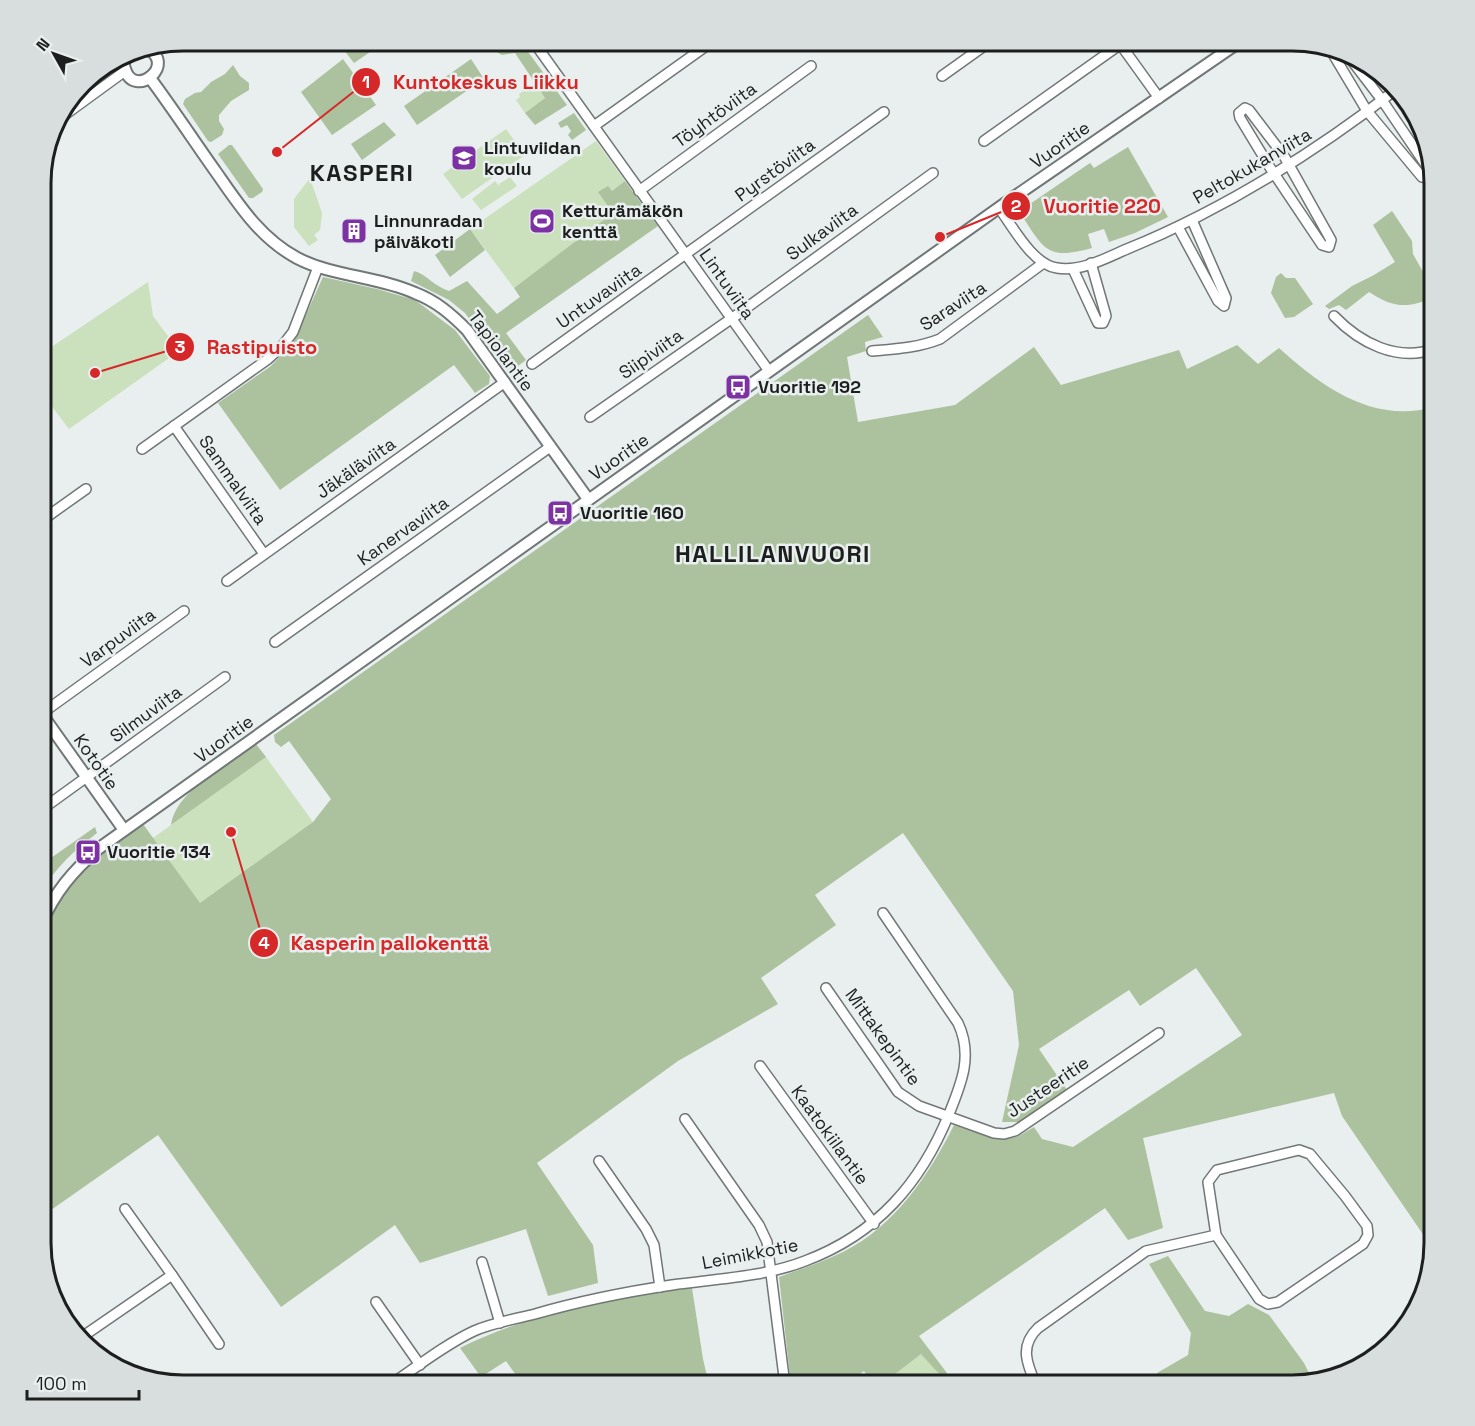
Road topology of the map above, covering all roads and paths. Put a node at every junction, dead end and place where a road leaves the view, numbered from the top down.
1 (540, 51) edge
2 (699, 51) edge
3 (977, 51) edge
4 (1109, 51) edge
5 (1127, 51) edge
6 (1227, 51) edge
7 (153, 55) edge
8 (1336, 59) edge
9 (124, 65) edge
10 (811, 66) dead end
11 (1359, 69) edge
12 (125, 71) junction
13 (942, 76) dead end
14 (150, 78) junction
15 (1389, 94) edge
16 (1159, 98) junction
17 (1382, 100) junction
18 (75, 108) edge
19 (1367, 111) junction
20 (884, 112) dead end
21 (594, 126) junction
22 (984, 141) dead end
23 (1421, 158) edge
24 (1290, 165) junction
25 (933, 173) dead end
26 (1274, 174) junction
27 (1424, 177) edge
28 (639, 191) junction
29 (999, 208) junction
30 (1192, 220) junction
31 (1178, 227) junction
32 (686, 254) junction
33 (1091, 263) junction
34 (1042, 264) junction
35 (318, 267) junction
36 (1073, 269) junction
37 (1334, 316) dead end
38 (732, 318) junction
39 (872, 351) dead end
40 (1424, 351) edge
41 (532, 364) dead end
42 (769, 371) junction
43 (505, 382) junction
44 (590, 417) dead end
45 (174, 426) junction
46 (550, 447) junction
47 (142, 449) dead end
48 (86, 489) dead end
49 (588, 499) junction
50 (51, 514) edge
51 (264, 554) junction
52 (227, 581) dead end
53 (184, 611) dead end
54 (275, 642) dead end
55 (225, 677) dead end
56 (51, 707) edge
57 (51, 728) edge
58 (86, 777) junction
59 (51, 803) edge
60 (124, 830) junction
61 (51, 905) edge
62 (883, 913) dead end
63 (826, 988) dead end
64 (1159, 1033) dead end
65 (760, 1066) dead end
66 (948, 1116) junction
67 (685, 1119) dead end
68 (599, 1161) dead end
69 (125, 1209) dead end
70 (874, 1224) junction
71 (1216, 1235) junction
72 (482, 1262) dead end
73 (770, 1270) junction
74 (172, 1275) junction
75 (660, 1287) junction
76 (376, 1302) dead end
77 (500, 1323) junction
78 (87, 1333) edge
79 (219, 1344) dead end
80 (420, 1365) junction
81 (406, 1375) edge
82 (784, 1375) edge
83 (1031, 1375) edge

1 - 21 street, Lintuviita
2 - 21 street
3 - 13 street
4 - 22 street
5 - 16 street
6 - 16 street, Vuoritie
7 - 14 street
8 - 19 street
9 - 12 street
10 - 28 street, Töyhtöviita
11 - 17 street
12 - 14 street
12 - 18 street
14 - 35 street, Tapiolantie
15 - 17 street, Peltokukanviita
16 - 29 street, Vuoritie
17 - 19 street, Peltokukanviita
17 - 23 street
19 - 24 street, Peltokukanviita
19 - 27 street
20 - 32 street, Pyrstöviita
21 - 28 street, Lintuviita
24 - 26 street, Peltokukanviita
24 - 26 street
24 - 26 street
25 - 38 street, Sulkaviita
26 - 30 street, Peltokukanviita
28 - 32 street, Lintuviita
29 - 34 street
29 - 42 street, Vuoritie
30 - 31 street, Peltokukanviita
30 - 31 street
31 - 33 street, Peltokukanviita
32 - 38 street, Lintuviita
32 - 41 street, Untuvaviita
33 - 36 street, Peltokukanviita
33 - 36 street
34 - 36 street, Peltokukanviita
34 - 39 street, Saraviita
35 - 43 street, Tapiolantie
35 - 45 street, Sammalviita
37 - 40 street
38 - 42 street, Lintuviita
38 - 44 street, Siipiviita
42 - 49 street, Vuoritie
43 - 46 street, Tapiolantie
43 - 51 street, Jäkäläviita
45 - 47 street, Sammalviita
45 - 51 street, Sammalviita
46 - 49 street, Tapiolantie
46 - 54 street, Kanervaviita
48 - 50 street
49 - 60 street, Vuoritie
51 - 52 street, Jäkäläviita
53 - 56 street, Varpuviita
55 - 58 street, Silmuviita
57 - 58 street, Kototie
58 - 59 street, Silmuviita
58 - 60 street, Kototie
60 - 61 street, Vuoritie
62 - 66 street, Leimikkotie
63 - 66 street, Mittakepintie
64 - 66 street, Justeeritie
65 - 70 street, Kaatokiilantie
66 - 70 street, Leimikkotie
67 - 73 street
68 - 75 street
69 - 74 street
70 - 73 street, Leimikkotie
71 - 71 street
71 - 83 street
72 - 77 street
73 - 75 street, Leimikkotie
73 - 82 street
74 - 78 street
74 - 79 street
75 - 77 street, Leimikkotie
76 - 80 street
77 - 80 street, Leimikkotie
80 - 81 street, Leimikkotie

